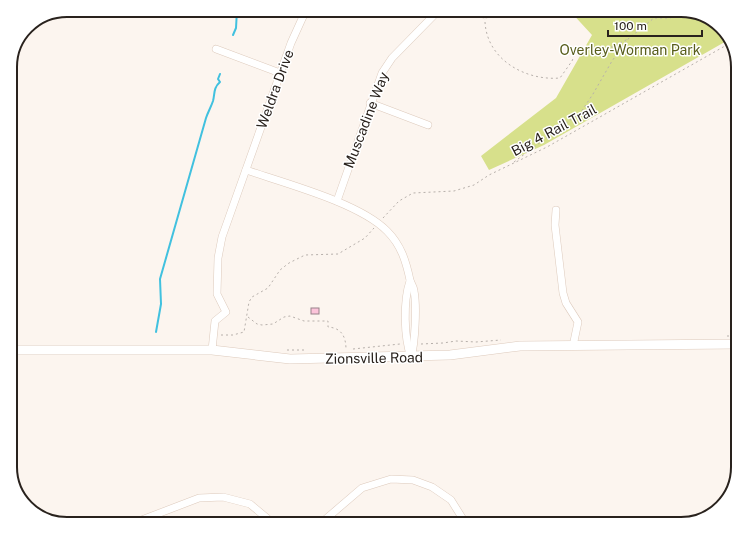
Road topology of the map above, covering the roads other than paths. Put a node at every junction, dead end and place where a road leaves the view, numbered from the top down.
1 (303, 17) edge
2 (432, 17) edge
3 (216, 49) dead end
4 (280, 74) junction
5 (370, 103) junction
6 (428, 125) dead end
7 (246, 170) junction
8 (337, 201) junction
9 (556, 210) dead end
10 (731, 344) edge
11 (573, 346) junction
12 (17, 350) edge
13 (212, 350) junction
14 (411, 358) junction
15 (149, 517) edge
16 (266, 517) edge
17 (328, 517) edge
18 (462, 517) edge

1 - 4 street, Weldra Drive
2 - 5 street, Muscadine Way
3 - 4 street
4 - 7 street, Weldra Drive
5 - 6 street
5 - 8 street, Muscadine Way
7 - 8 street
7 - 13 street, Weldra Drive
8 - 14 street
9 - 11 street
10 - 11 main road, Zionsville Road
11 - 14 main road, Zionsville Road
12 - 13 main road, Zionsville Road
13 - 14 main road, Zionsville Road
15 - 16 street
17 - 18 street

